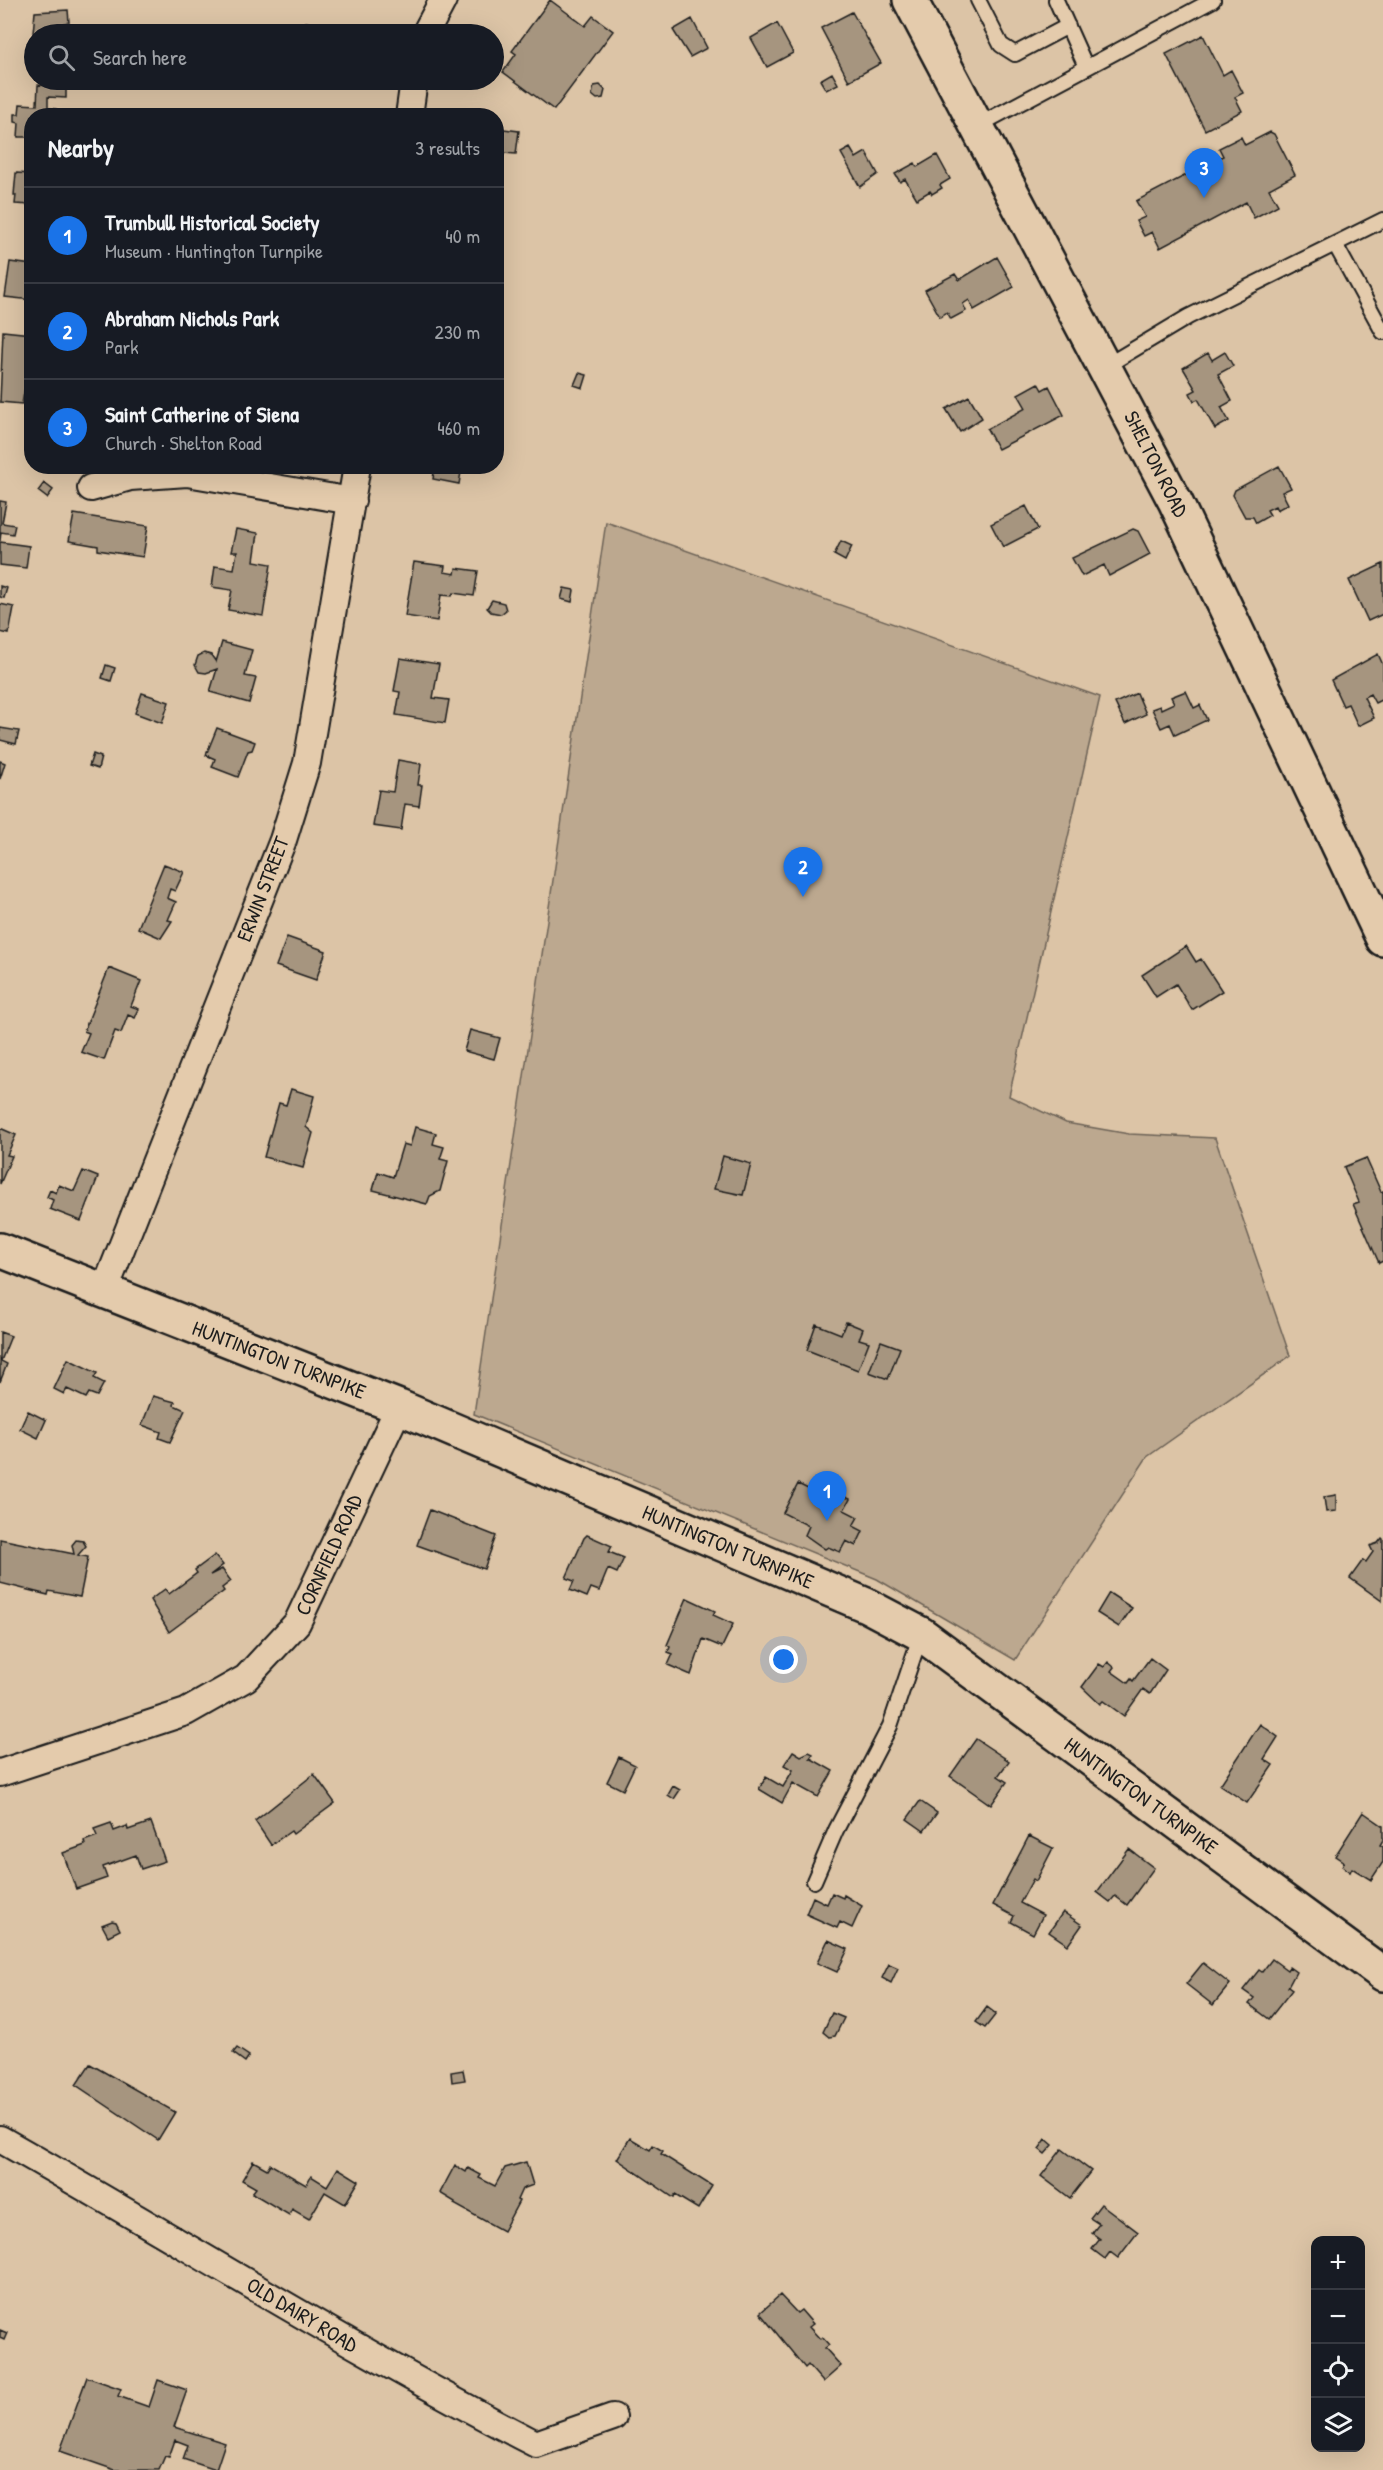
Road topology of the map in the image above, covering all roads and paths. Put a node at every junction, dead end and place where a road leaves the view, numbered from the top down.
1 (443, 0) edge
2 (910, 0) edge
3 (978, 0) edge
4 (1056, 0) edge
5 (1213, 0) edge
6 (430, 24) edge
7 (1068, 26) junction
8 (1086, 67) junction
9 (413, 90) edge
10 (410, 108) edge
11 (976, 126) junction
12 (1382, 221) edge
13 (1335, 244) junction
14 (1383, 332) edge
15 (1106, 366) junction
16 (173, 474) edge
17 (193, 474) edge
18 (356, 474) edge
19 (91, 488) dead end
20 (352, 501) junction
21 (1383, 939) edge
22 (0, 1250) edge
23 (104, 1292) junction
24 (399, 1407) junction
25 (921, 1634) junction
26 (0, 1773) edge
27 (814, 1881) dead end
28 (1383, 1974) edge
29 (0, 2139) edge
30 (614, 2417) dead end

1 - 6 street
2 - 11 main road, SHELTON ROAD
3 - 7 lane
4 - 7 lane
5 - 8 lane
7 - 8 lane
8 - 11 lane
9 - 10 street
11 - 15 main road, SHELTON ROAD
12 - 13 lane
13 - 14 lane
13 - 15 lane
15 - 21 main road, SHELTON ROAD
16 - 19 street
17 - 20 street
18 - 20 street, ERWIN STREET
20 - 23 street, ERWIN STREET
22 - 23 main road, HUNTINGTON TURNPIKE
23 - 24 main road, HUNTINGTON TURNPIKE
24 - 25 main road, HUNTINGTON TURNPIKE
24 - 26 street, CORNFIELD ROAD
25 - 27 lane
25 - 28 main road, HUNTINGTON TURNPIKE
29 - 30 street, OLD DAIRY ROAD

